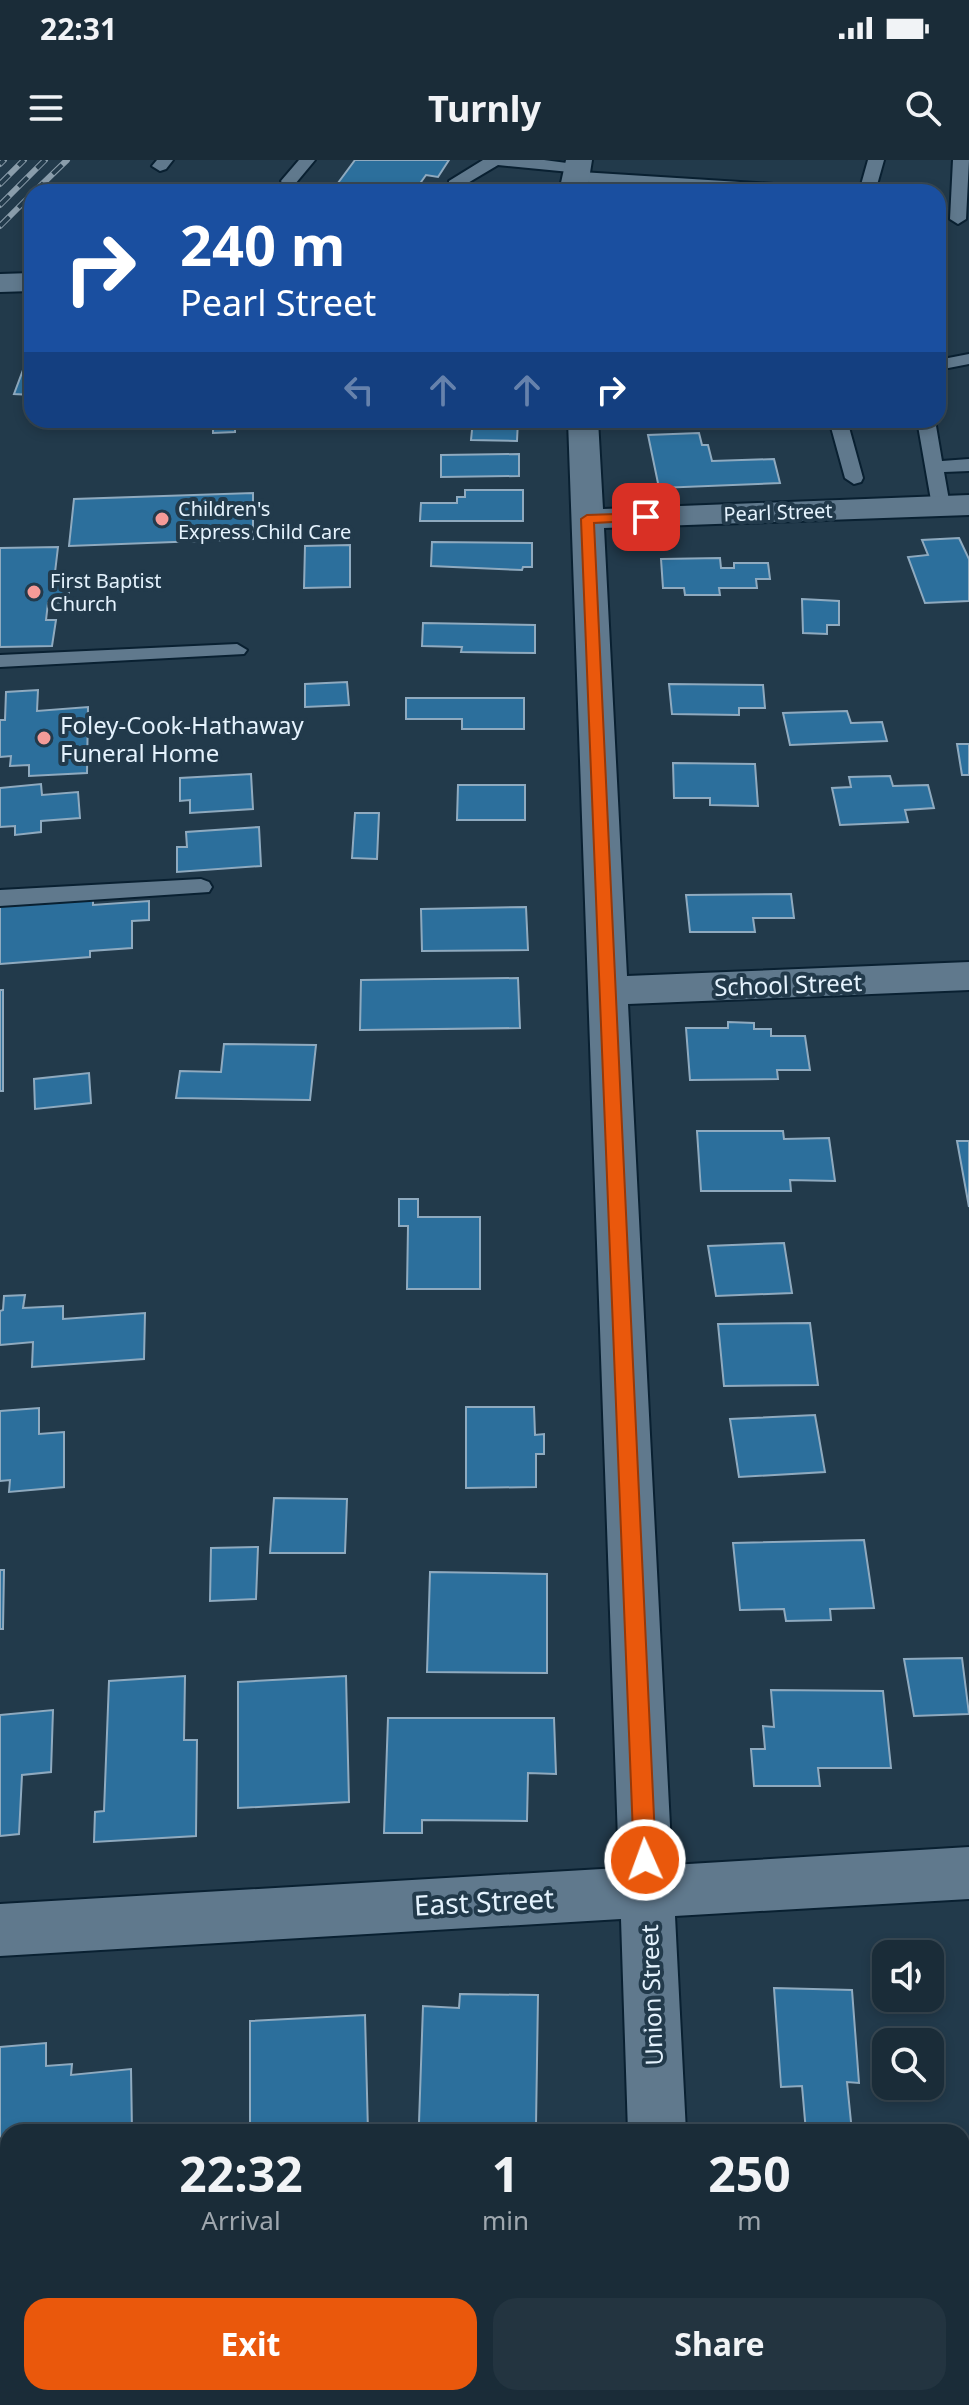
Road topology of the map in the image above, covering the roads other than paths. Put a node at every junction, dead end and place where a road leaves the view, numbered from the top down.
1 (307, 160) edge
2 (496, 160) edge
3 (856, 160) edge
4 (961, 160) edge
5 (876, 161) edge
6 (576, 174) edge
7 (289, 181) dead end
8 (455, 184) dead end
9 (712, 184) edge
10 (869, 184) edge
11 (958, 219) dead end
12 (24, 282) edge
13 (0, 283) edge
14 (969, 359) edge
15 (946, 363) edge
16 (583, 428) edge
17 (840, 428) edge
18 (927, 428) edge
19 (969, 465) edge
20 (934, 467) junction
21 (854, 478) dead end
22 (955, 506) edge
23 (587, 519) junction
24 (237, 650) dead end
25 (0, 661) edge
26 (201, 887) dead end
27 (0, 898) edge
28 (969, 976) edge
29 (608, 991) junction
30 (969, 1873) edge
31 (647, 1891) junction
32 (0, 1930) edge
33 (657, 2124) edge

1 - 7 lane
2 - 6 lane
2 - 8 lane
3 - 5 lane
4 - 11 lane
5 - 10 lane
6 - 9 lane
12 - 13 street
14 - 15 lane
16 - 23 street, Union Street
17 - 21 lane
18 - 20 lane
19 - 20 lane
20 - 22 lane
22 - 23 street, Pearl Street
23 - 29 street, Union Street
24 - 25 lane
26 - 27 lane
28 - 29 street, School Street
29 - 31 street, Union Street
30 - 31 street, East Street
31 - 32 street, East Street
31 - 33 street, Union Street

